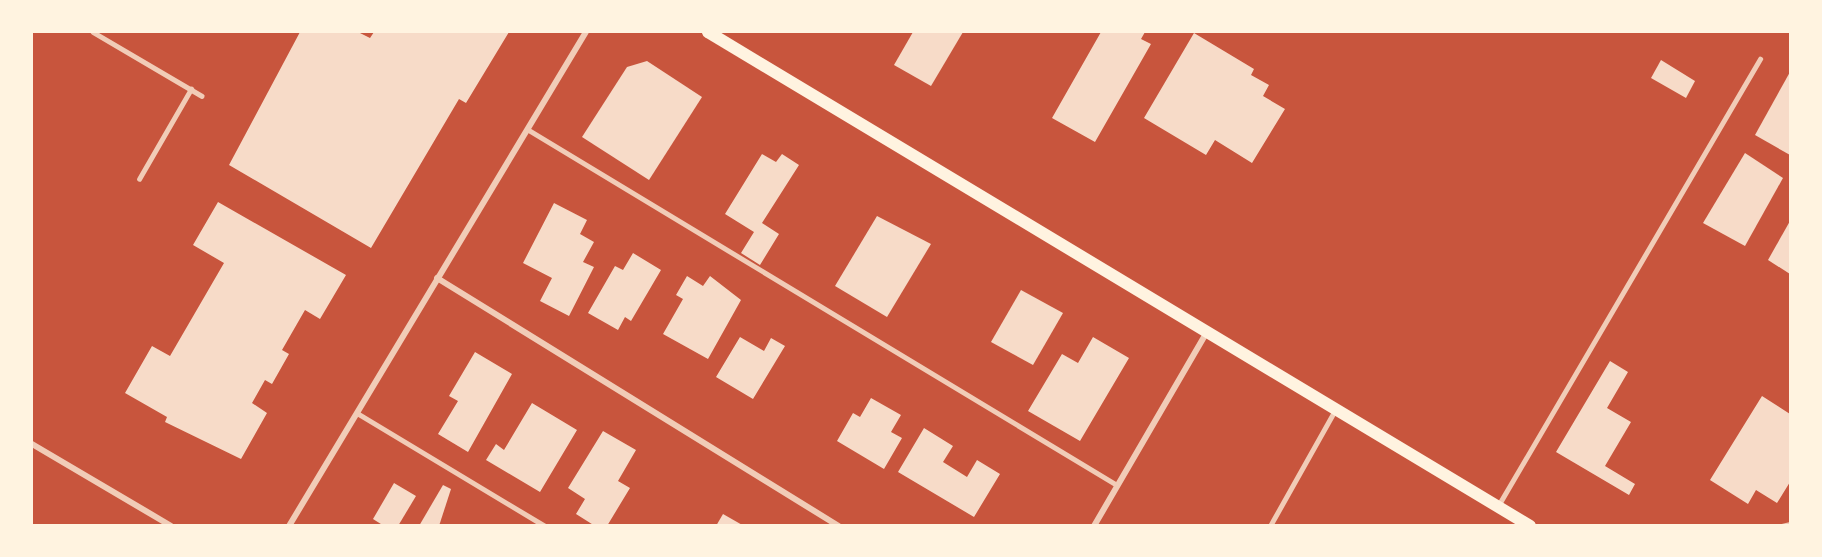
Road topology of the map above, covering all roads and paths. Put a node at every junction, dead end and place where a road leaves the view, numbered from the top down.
1 (93, 32) edge
2 (586, 32) edge
3 (708, 32) edge
4 (1760, 58) dead end
5 (191, 89) junction
6 (202, 96) dead end
7 (527, 129) junction
8 (139, 179) dead end
9 (437, 278) junction
10 (1209, 329) junction
11 (1337, 408) junction
12 (357, 413) junction
13 (32, 444) edge
14 (1117, 485) junction
15 (1498, 506) junction
16 (1791, 524) edge
17 (171, 525) edge
18 (289, 525) edge
19 (545, 525) edge
20 (838, 525) edge
21 (1094, 525) edge
22 (1270, 525) edge
23 (1530, 525) edge
24 (1782, 525) edge

1 - 5 lane
2 - 7 street
3 - 10 main road
4 - 15 lane
5 - 6 lane
5 - 8 lane
7 - 9 street
7 - 14 lane
9 - 12 street
9 - 20 street
10 - 11 main road
10 - 14 street
11 - 15 main road
11 - 22 lane
12 - 18 street
12 - 19 lane
13 - 17 street
14 - 21 street
15 - 23 main road
16 - 24 lane

